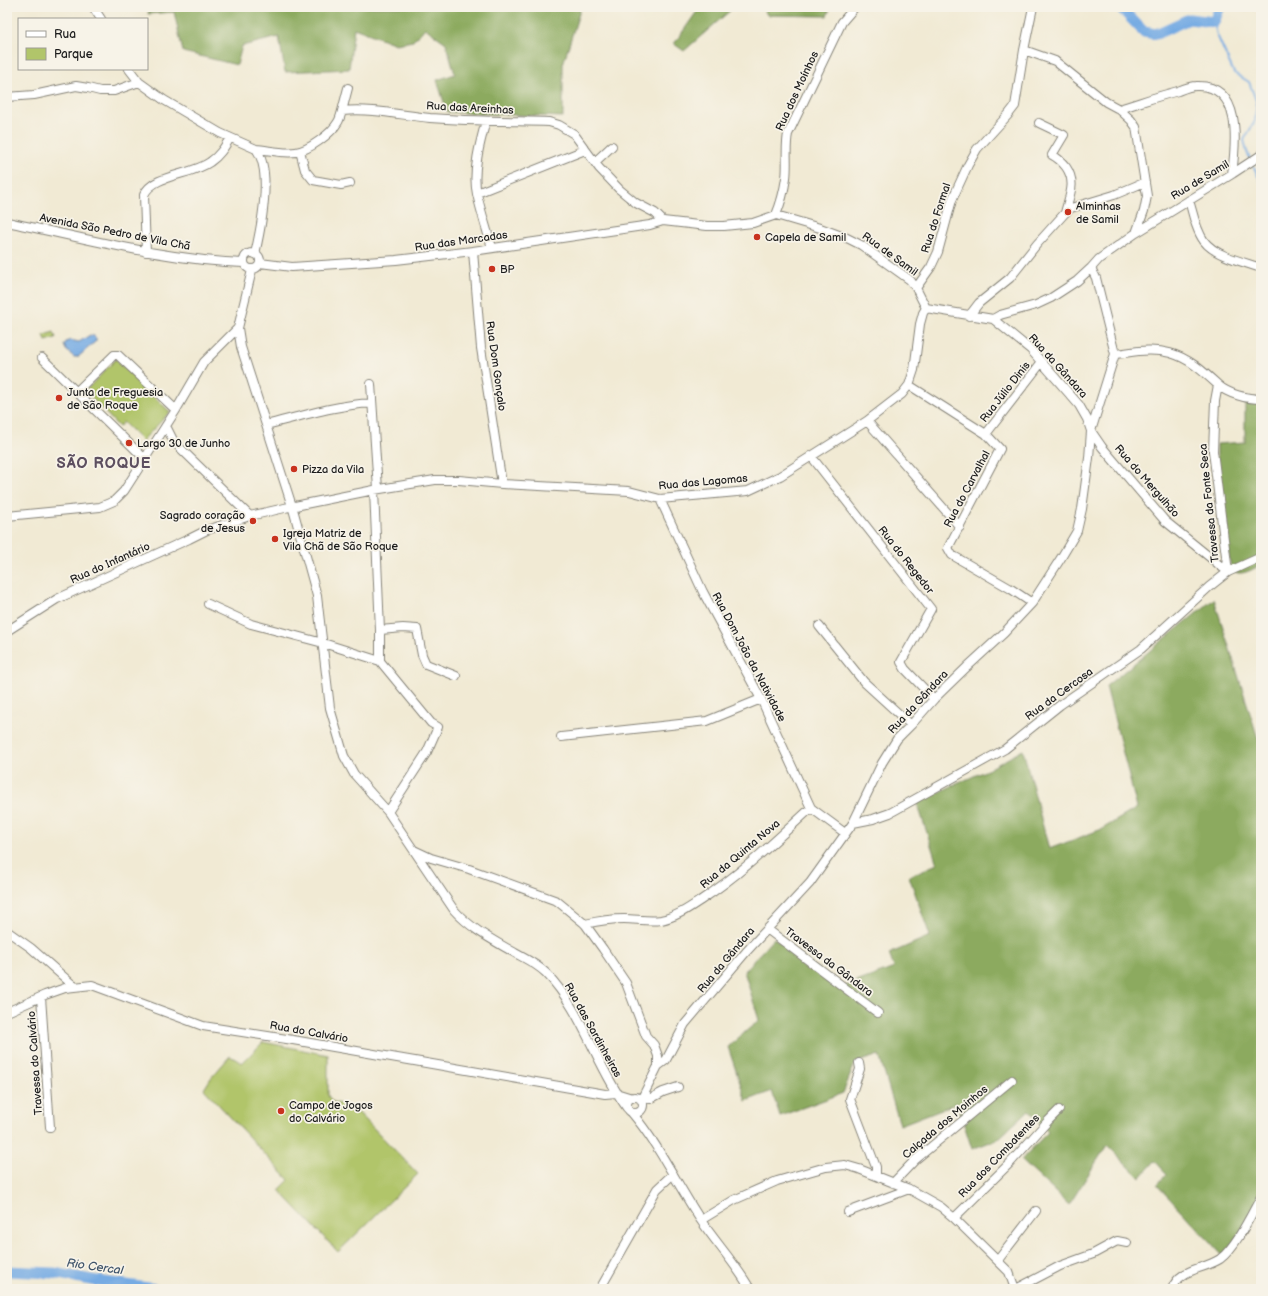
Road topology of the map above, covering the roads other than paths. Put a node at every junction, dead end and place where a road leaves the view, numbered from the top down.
1 (93, 7) edge
2 (855, 7) edge
3 (1033, 7) edge
4 (100, 18) edge
5 (1024, 50) junction
6 (130, 70) edge
7 (139, 82) junction
8 (348, 88) dead end
9 (7, 97) edge
10 (1119, 109) junction
11 (342, 110) junction
12 (486, 121) junction
13 (1039, 123) dead end
14 (230, 138) junction
15 (612, 146) dead end
16 (256, 149) junction
17 (585, 150) junction
18 (300, 151) junction
19 (1260, 156) edge
20 (595, 162) junction
21 (1232, 174) junction
22 (1145, 182) junction
23 (350, 183) dead end
24 (477, 193) junction
25 (1189, 200) junction
26 (1065, 213) junction
27 (776, 215) junction
28 (663, 221) junction
29 (7, 222) edge
30 (1136, 233) junction
31 (492, 248) junction
32 (472, 251) junction
33 (146, 252) junction
34 (255, 254) junction
35 (244, 263) junction
36 (260, 263) junction
37 (1091, 268) junction
38 (1261, 268) edge
39 (252, 270) junction
40 (916, 288) junction
41 (926, 308) junction
42 (969, 316) junction
43 (993, 319) junction
44 (238, 328) junction
45 (227, 340) junction
46 (241, 347) junction
47 (1115, 354) junction
48 (42, 358) dead end
49 (1041, 363) junction
50 (371, 384) dead end
51 (909, 385) junction
52 (1218, 385) junction
53 (77, 391) junction
54 (1261, 399) edge
55 (372, 403) junction
56 (176, 410) junction
57 (867, 421) junction
58 (266, 425) junction
59 (1091, 430) junction
60 (162, 431) junction
61 (986, 434) junction
62 (174, 442) junction
63 (811, 456) junction
64 (145, 459) junction
65 (502, 484) junction
66 (376, 489) junction
67 (660, 499) junction
68 (292, 506) junction
69 (7, 516) edge
70 (250, 516) junction
71 (960, 527) junction
72 (1261, 557) edge
73 (1228, 572) junction
74 (1032, 603) junction
75 (208, 604) dead end
76 (819, 626) dead end
77 (380, 630) junction
78 (7, 631) edge
79 (323, 643) junction
80 (380, 660) junction
81 (456, 676) dead end
82 (761, 699) junction
83 (934, 699) junction
84 (911, 725) junction
85 (561, 737) dead end
86 (811, 808) junction
87 (388, 812) junction
88 (853, 823) junction
89 (844, 833) junction
90 (414, 849) junction
91 (585, 924) junction
92 (767, 929) junction
93 (7, 930) edge
94 (74, 986) junction
95 (41, 997) junction
96 (7, 1012) edge
97 (878, 1013) dead end
98 (859, 1062) dead end
99 (658, 1066) junction
100 (1012, 1080) dead end
101 (678, 1086) dead end
102 (616, 1093) junction
103 (643, 1097) junction
104 (632, 1098) junction
105 (630, 1110) junction
106 (1059, 1110) dead end
107 (641, 1111) junction
108 (50, 1127) dead end
109 (644, 1127) junction
110 (673, 1174) junction
111 (876, 1175) junction
112 (893, 1183) junction
113 (909, 1189) junction
114 (1261, 1197) edge
115 (1036, 1211) dead end
116 (848, 1212) dead end
117 (954, 1218) junction
118 (701, 1220) junction
119 (1127, 1243) dead end
120 (998, 1260) junction
121 (600, 1289) edge
122 (750, 1289) edge
123 (1015, 1289) edge
124 (1172, 1289) edge

1 - 4 street
2 - 27 street, Rua dos Moínhos
3 - 5 street, Rua do Formal
5 - 10 street
5 - 40 street, Rua do Formal
6 - 7 street
7 - 9 street
7 - 14 street
8 - 11 street
10 - 21 street
10 - 22 street
11 - 12 street, Rua das Areinhas
11 - 18 street
12 - 17 street, Rua das Areinhas
12 - 24 street
13 - 26 street
14 - 16 street
14 - 33 street
15 - 20 street
16 - 18 street
16 - 34 street
17 - 20 street, Rua das Areinhas
17 - 24 street
18 - 23 street
19 - 21 street, Rua de Samil
20 - 28 street, Rua das Areinhas
21 - 25 street, Rua de Samil
22 - 26 street
22 - 30 street
24 - 31 street
25 - 30 street, Rua de Samil
25 - 38 street
26 - 42 street
27 - 28 street
27 - 40 street, Rua de Samil
28 - 31 street, Rua das Marcadas
29 - 33 street, Avenida São Pedro de Vila Chã
30 - 37 street, Rua de Samil
31 - 32 street, Rua das Marcadas
32 - 36 street, Rua das Marcadas
32 - 65 street, Rua Dom Gonçalo
33 - 35 street, Avenida São Pedro de Vila Chã
34 - 35 street
34 - 36 street
35 - 39 street
36 - 39 street
37 - 43 street, Rua de Samil
37 - 47 street
39 - 44 street
40 - 41 street, Rua de Samil
41 - 42 street, Rua de Samil
41 - 51 street, Rua das Lagomas
42 - 43 street, Rua de Samil
43 - 49 street, Rua da Gândara
44 - 45 street
44 - 46 street, Rua das Sardinheiras
45 - 46 street
45 - 56 street
46 - 58 street, Rua das Sardinheiras
47 - 52 street
47 - 59 street
48 - 53 street
49 - 59 street, Rua da Gândara
49 - 61 street, Rua Júlio Dinis
50 - 55 street
51 - 57 street, Rua das Lagomas
51 - 61 street, Rua do Carvalhal
52 - 54 street
52 - 73 street, Travessa da Fonte Seca
53 - 56 street
53 - 64 street
55 - 58 street
55 - 66 street
56 - 60 street
57 - 63 street, Rua das Lagomas
57 - 71 street
58 - 68 street, Rua das Sardinheiras
59 - 73 street, Rua do Mergulhão
59 - 74 street, Rua da Gândara
60 - 62 street
60 - 62 street
60 - 64 street
61 - 71 street, Rua do Carvalhal
62 - 70 street
63 - 67 street, Rua das Lagomas
63 - 83 street, Rua do Regedor
64 - 69 street
65 - 66 street, Rua das Lagomas
65 - 67 street, Rua das Lagomas
66 - 68 street, Rua das Lagomas
66 - 77 street
67 - 82 street, Rua Dom João da Natividade
68 - 70 street, Rua do Infantário
68 - 79 street, Rua das Sardinheiras
70 - 78 street, Rua do Infantário
71 - 74 street, Rua do Carvalhal
72 - 73 street, Rua da Cercosa
73 - 88 street, Rua da Cercosa
74 - 83 street, Rua da Gândara
75 - 79 street
76 - 84 street
77 - 80 street
77 - 81 street
79 - 80 street
79 - 87 street, Rua das Sardinheiras
80 - 87 street
82 - 85 street
82 - 86 street, Rua Dom João da Natividade
83 - 84 street, Rua da Gândara
84 - 88 street, Rua da Gândara
86 - 89 street, Rua Dom João da Natividade
86 - 91 street, Rua da Quinta Nova
87 - 90 street, Rua das Sardinheiras
88 - 89 street, Rua da Gândara
89 - 92 street, Rua da Gândara
90 - 91 street
90 - 102 street, Rua das Sardinheiras
91 - 99 street
92 - 97 street, Travessa da Gândara
92 - 99 street, Rua da Gândara
93 - 94 street
94 - 95 street, Rua do Calvário
94 - 102 street, Rua do Calvário
95 - 96 street, Rua do Calvário
95 - 108 street, Travessa do Calvário
98 - 111 street
99 - 103 street, Rua da Gândara
100 - 112 street, Calçada dos Moinhos
101 - 103 street
102 - 104 street, Rua do Calvário
102 - 105 street, Rua das Sardinheiras
103 - 104 street
103 - 107 street
104 - 105 street
105 - 107 street
105 - 109 street, Rua das Sardinheiras
106 - 117 street, Rua dos Combatentes
107 - 109 street
109 - 110 street
110 - 118 street
110 - 121 street
111 - 112 street
111 - 118 street
112 - 113 street
113 - 116 street
113 - 117 street
114 - 124 street
115 - 120 street
117 - 120 street
118 - 122 street
119 - 123 street
120 - 123 street

